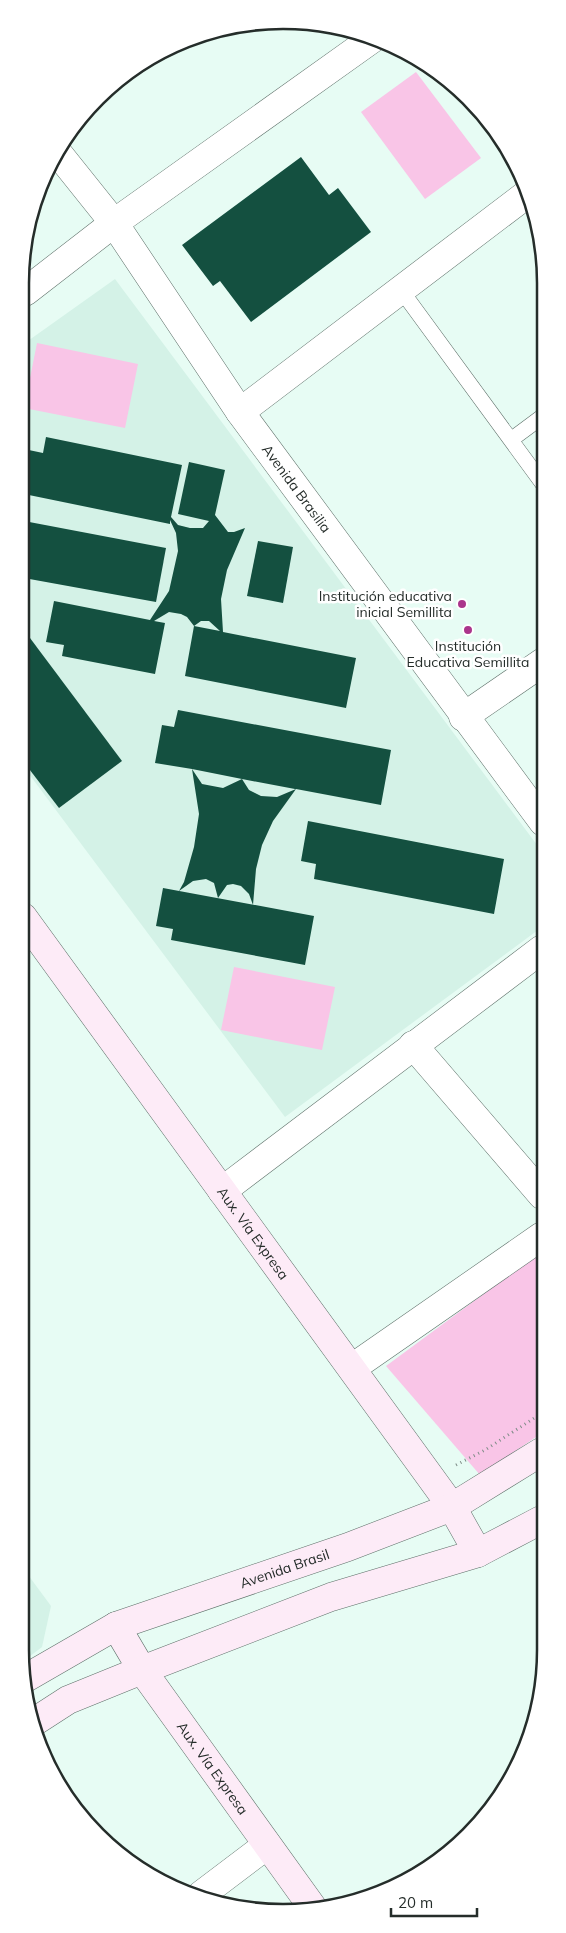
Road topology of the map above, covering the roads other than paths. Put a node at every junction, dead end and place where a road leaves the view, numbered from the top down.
1 (367, 43) edge
2 (62, 158) edge
3 (523, 197) edge
4 (114, 223) junction
5 (29, 289) edge
6 (401, 290) junction
7 (240, 412) junction
8 (537, 421) edge
9 (512, 439) junction
10 (537, 475) edge
11 (537, 666) edge
12 (463, 717) junction
13 (537, 814) edge
14 (29, 925) edge
15 (537, 954) edge
16 (413, 1045) junction
17 (537, 1188) edge
18 (222, 1191) junction
19 (537, 1239) edge
20 (352, 1368) junction
21 (537, 1455) edge
22 (452, 1507) junction
23 (537, 1522) edge
24 (478, 1553) junction
25 (116, 1626) junction
26 (142, 1670) junction
27 (30, 1676) edge
28 (38, 1719) edge
29 (267, 1845) junction
30 (205, 1892) edge
31 (309, 1903) edge

1 - 4 street
2 - 4 street, Avenida Brasilia
3 - 6 street
4 - 5 street
4 - 7 street, Avenida Brasilia
6 - 7 street
6 - 9 lane
7 - 12 street, Avenida Brasilia
8 - 9 lane
9 - 10 lane
11 - 12 street
12 - 13 street, Avenida Brasilia
14 - 18 main road, Aux. Vía Expresa
15 - 16 street
16 - 17 street
16 - 18 street
18 - 20 main road, Aux. Vía Expresa
19 - 20 street
20 - 22 main road, Aux. Vía Expresa
21 - 22 main road, Avenida Brasil
22 - 24 main road, Aux. Vía Expresa
22 - 25 main road, Avenida Brasil
23 - 24 main road
24 - 26 main road
25 - 26 main road, Aux. Vía Expresa
25 - 27 main road, Avenida Brasil
26 - 28 main road
26 - 29 main road, Aux. Vía Expresa
29 - 30 street
29 - 31 main road, Aux. Vía Expresa

